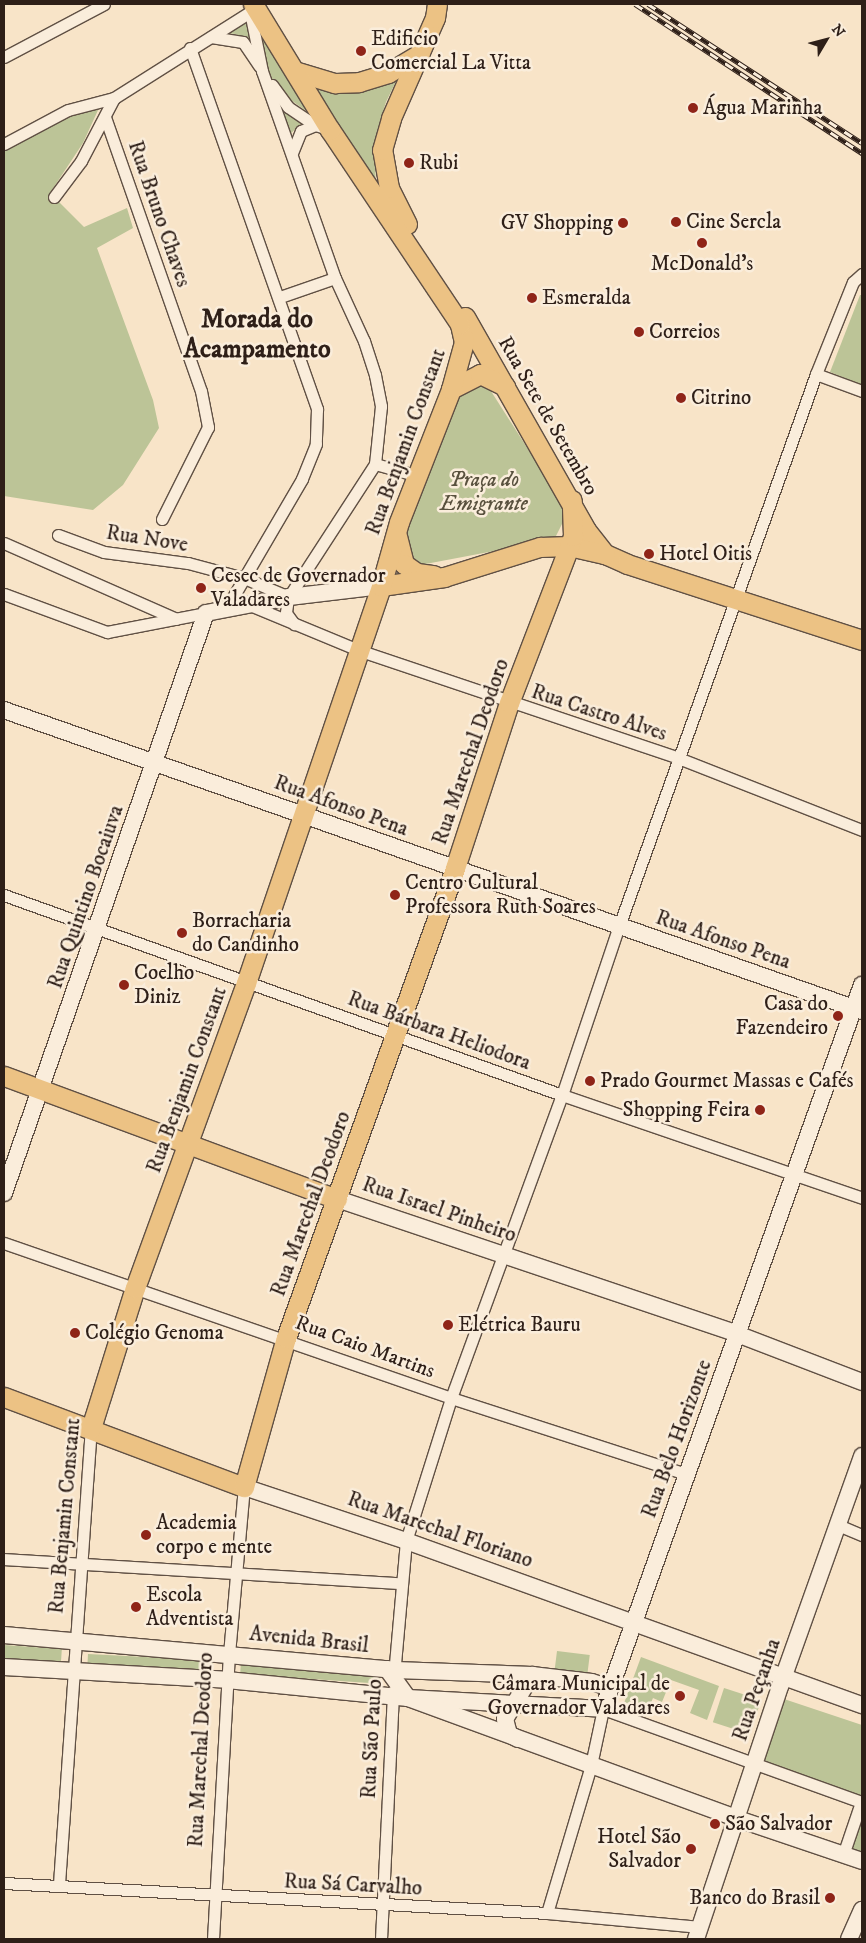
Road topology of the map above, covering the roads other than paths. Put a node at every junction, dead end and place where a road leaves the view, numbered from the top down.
1 (437, 4) edge
2 (96, 5) edge
3 (253, 8) edge
4 (211, 37) junction
5 (190, 48) junction
6 (420, 54) junction
7 (4, 58) edge
8 (262, 71) junction
9 (298, 72) junction
10 (114, 98) junction
11 (105, 117) junction
12 (322, 127) junction
13 (4, 144) edge
14 (292, 155) junction
15 (54, 197) dead end
16 (861, 273) edge
17 (335, 278) junction
18 (857, 287) edge
19 (280, 297) junction
20 (816, 374) junction
21 (506, 387) junction
22 (451, 389) junction
23 (862, 391) edge
24 (375, 464) junction
25 (415, 475) junction
26 (572, 500) junction
27 (162, 518) dead end
28 (399, 522) junction
29 (58, 535) dead end
30 (4, 544) edge
31 (569, 546) junction
32 (605, 554) junction
33 (444, 577) junction
34 (244, 578) junction
35 (381, 586) junction
36 (4, 594) edge
37 (289, 596) junction
38 (736, 597) junction
39 (252, 606) junction
40 (226, 610) junction
41 (206, 613) junction
42 (176, 619) junction
43 (294, 624) junction
44 (862, 640) edge
45 (358, 650) junction
46 (509, 703) junction
47 (4, 710) edge
48 (678, 758) junction
49 (155, 760) junction
50 (302, 815) junction
51 (862, 830) edge
52 (455, 868) junction
53 (4, 895) edge
54 (618, 926) junction
55 (98, 928) junction
56 (246, 983) junction
57 (862, 985) edge
58 (858, 1010) edge
59 (395, 1035) junction
60 (4, 1076) edge
61 (42, 1089) junction
62 (562, 1095) junction
63 (187, 1145) junction
64 (794, 1176) junction
65 (4, 1193) edge
66 (862, 1198) edge
67 (337, 1199) junction
68 (4, 1243) edge
69 (505, 1256) junction
70 (135, 1288) junction
71 (737, 1334) junction
72 (286, 1338) junction
73 (862, 1382) edge
74 (4, 1397) edge
75 (451, 1398) junction
76 (91, 1428) junction
77 (862, 1456) edge
78 (687, 1474) junction
79 (244, 1487) junction
80 (838, 1525) junction
81 (862, 1535) edge
82 (406, 1541) junction
83 (4, 1559) edge
84 (82, 1563) junction
85 (237, 1572) junction
86 (401, 1583) junction
87 (632, 1627) junction
88 (4, 1635) edge
89 (76, 1640) junction
90 (229, 1654) junction
91 (4, 1667) edge
92 (74, 1672) junction
93 (392, 1673) junction
94 (532, 1676) junction
95 (227, 1680) junction
96 (782, 1681) junction
97 (610, 1688) junction
98 (400, 1697) junction
99 (513, 1703) junction
100 (862, 1705) edge
101 (603, 1709) junction
102 (862, 1713) edge
103 (521, 1741) junction
104 (754, 1764) junction
105 (591, 1765) junction
106 (862, 1802) edge
107 (738, 1819) junction
108 (843, 1855) junction
109 (862, 1860) edge
110 (4, 1883) edge
111 (59, 1884) junction
112 (215, 1897) junction
113 (383, 1906) junction
114 (862, 1910) edge
115 (547, 1913) junction
116 (698, 1933) edge
117 (213, 1939) edge
118 (381, 1939) edge
119 (850, 1939) edge

1 - 6 main road, Rua Sete de Setembro
2 - 7 street
3 - 4 street
3 - 8 street
3 - 9 main road
4 - 5 street
4 - 8 street
5 - 10 street
5 - 19 street
6 - 9 main road
6 - 21 main road, Rua Sete de Setembro
8 - 12 street
8 - 14 street
9 - 12 main road
10 - 11 street
10 - 13 street
11 - 15 street
11 - 27 street, Rua Bruno Chaves
12 - 14 street
12 - 22 main road, Rua Benjamin Constant
14 - 17 street
16 - 18 street, Rua São Paulo
17 - 19 street
17 - 24 street
18 - 20 street, Rua São Paulo
19 - 34 street
20 - 23 street
20 - 38 street, Rua São Paulo
21 - 22 main road
21 - 26 main road, Rua Sete de Setembro
22 - 25 main road, Rua Benjamin Constant
24 - 25 street
24 - 37 street
25 - 28 main road, Rua Benjamin Constant
26 - 31 main road, Rua Marechal Deodoro
26 - 32 main road, Rua Sete de Setembro
28 - 33 main road
28 - 35 main road, Rua Benjamin Constant
29 - 34 street, Rua Nove
30 - 42 street
31 - 32 main road
31 - 33 main road
31 - 46 main road, Rua Marechal Deodoro
32 - 38 main road, Rua Sete de Setembro
33 - 35 main road
34 - 37 street, Rua Nove
34 - 40 street
35 - 37 street
35 - 45 main road, Rua Benjamin Constant
36 - 42 street
37 - 39 street
37 - 43 street
38 - 44 main road, Rua Sete de Setembro
38 - 48 street, Rua São Paulo
39 - 40 street
39 - 43 street, Rua Castro Alves
40 - 41 street
41 - 42 street
41 - 49 street, Rua Quintino Bocaiuva
43 - 45 street, Rua Castro Alves
45 - 46 street, Rua Castro Alves
45 - 50 main road, Rua Benjamin Constant
46 - 48 street, Rua Castro Alves
46 - 52 main road, Rua Marechal Deodoro
47 - 49 street, Rua Afonso Pena
48 - 51 street, Rua Castro Alves
48 - 54 street, Rua São Paulo
49 - 50 street, Rua Afonso Pena
49 - 55 street, Rua Quintino Bocaiuva
50 - 52 street, Rua Afonso Pena
50 - 56 main road, Rua Benjamin Constant
52 - 54 street, Rua Afonso Pena
52 - 59 main road, Rua Marechal Deodoro
53 - 55 street, Rua Bárbara Heliodora
54 - 58 street, Rua Afonso Pena
54 - 62 street, Rua São Paulo
55 - 56 street, Rua Bárbara Heliodora
55 - 61 street, Rua Quintino Bocaiuva
56 - 59 street, Rua Bárbara Heliodora
56 - 63 main road, Rua Benjamin Constant
57 - 58 street, Rua Belo Horizonte
58 - 64 street, Rua Belo Horizonte
59 - 62 street, Rua Bárbara Heliodora
59 - 67 main road, Rua Marechal Deodoro
60 - 61 main road, Rua Israel Pinheiro
61 - 63 main road, Rua Israel Pinheiro
61 - 65 street, Rua Quintino Bocaiuva
62 - 64 street, Rua Bárbara Heliodora
62 - 69 street, Rua São Paulo
63 - 67 main road, Rua Israel Pinheiro
63 - 70 main road, Rua Benjamin Constant
64 - 66 street, Rua Bárbara Heliodora
64 - 71 street, Rua Belo Horizonte
67 - 69 street, Rua Israel Pinheiro
67 - 72 main road, Rua Marechal Deodoro
68 - 70 street, Rua Caio Martins
69 - 71 street, Rua Israel Pinheiro
69 - 75 street, Rua São Paulo
70 - 72 street, Rua Caio Martins
70 - 76 main road, Rua Benjamin Constant
71 - 73 street, Rua Israel Pinheiro
71 - 78 street, Rua Belo Horizonte
72 - 75 street, Rua Caio Martins
72 - 79 main road, Rua Marechal Deodoro
74 - 76 main road, Rua Marechal Floriano
75 - 78 street, Rua Caio Martins
75 - 82 street, Rua São Paulo
76 - 79 main road, Rua Marechal Floriano
76 - 84 street, Rua Benjamin Constant
77 - 80 street, Rua Peçanha
78 - 87 street, Rua Belo Horizonte
79 - 82 street, Rua Marechal Floriano
79 - 85 street, Rua Marechal Deodoro
80 - 81 street
80 - 96 street, Rua Peçanha
82 - 86 street, Rua São Paulo
82 - 87 street, Rua Marechal Floriano
83 - 84 street
84 - 85 street
84 - 89 street, Rua Benjamin Constant
85 - 86 street
85 - 90 street, Rua Marechal Deodoro
86 - 93 street, Rua São Paulo
87 - 96 street, Rua Marechal Floriano
87 - 97 street, Rua Belo Horizonte
88 - 89 street, Avenida Brasil
89 - 90 street, Avenida Brasil
89 - 92 street, Rua Benjamin Constant
90 - 93 street, Avenida Brasil
90 - 95 street, Rua Marechal Deodoro
91 - 92 street
92 - 95 street
92 - 111 street, Rua Benjamin Constant
93 - 94 street, Avenida Brasil
93 - 98 street
94 - 97 street, Avenida Brasil
94 - 99 street
95 - 98 street
95 - 112 street, Rua Marechal Deodoro
96 - 100 street, Rua Marechal Floriano
96 - 102 street, Rua Marechal Floriano
96 - 104 street, Rua Peçanha
97 - 101 street, Rua Belo Horizonte
98 - 99 street
98 - 103 street
98 - 113 street, Rua São Paulo
99 - 101 street
99 - 103 street
101 - 104 street
101 - 105 street, Rua Belo Horizonte
103 - 105 street
104 - 106 street
104 - 107 street, Rua Peçanha
105 - 107 street
105 - 115 street, Rua Belo Horizonte
106 - 108 street
107 - 108 street
107 - 116 street, Rua Peçanha
108 - 109 street
110 - 111 street, Rua Sá Carvalho
111 - 112 street, Rua Sá Carvalho
112 - 113 street, Rua Sá Carvalho
112 - 117 street, Rua Marechal Deodoro
113 - 115 street, Rua Sá Carvalho
113 - 118 street, Rua São Paulo
114 - 119 street
115 - 116 street, Rua Sá Carvalho

